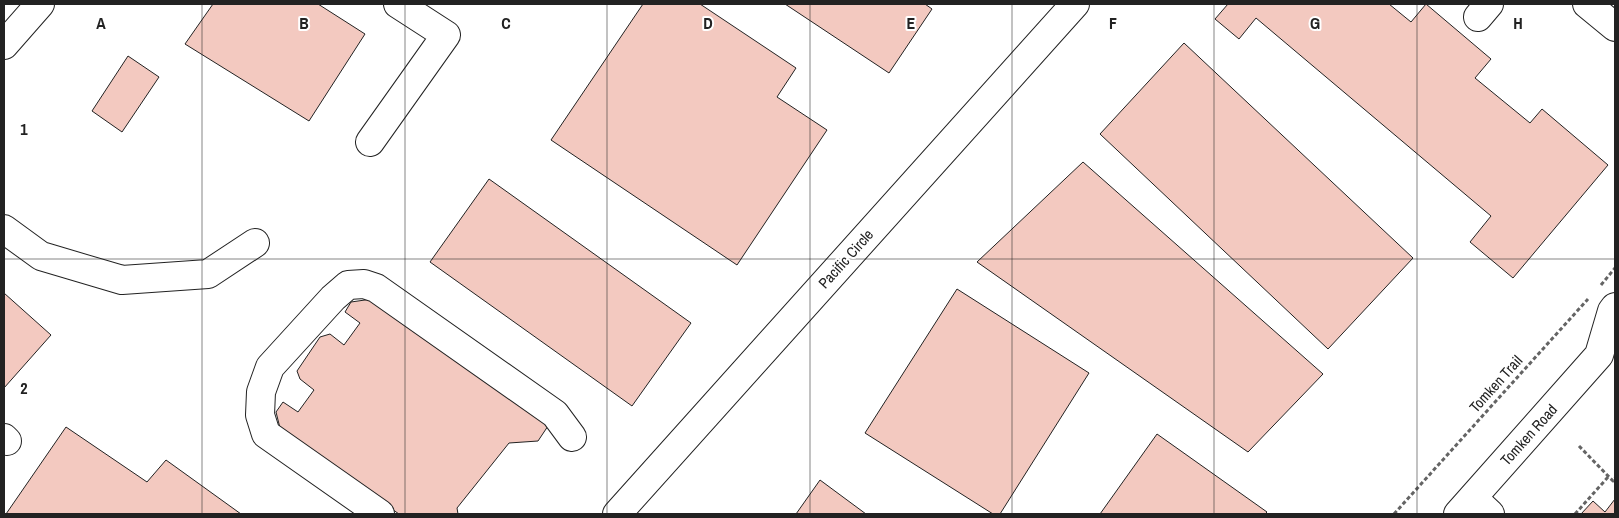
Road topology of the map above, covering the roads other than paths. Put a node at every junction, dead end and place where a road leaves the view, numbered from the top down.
1 (40, 4) edge
2 (398, 4) edge
3 (1075, 4) edge
4 (1587, 4) edge
5 (1615, 27) edge
6 (4, 45) edge
7 (370, 142) dead end
8 (4, 228) edge
9 (255, 243) dead end
10 (1606, 299) edge
11 (1607, 353) edge
12 (572, 437) dead end
13 (1474, 509) edge
14 (380, 514) edge
15 (617, 514) edge

1 - 6 street
2 - 7 street
3 - 15 street, Pacific Circle
4 - 5 street
8 - 9 street
10 - 11 street, Tomken Road
11 - 13 street, Tomken Road
12 - 14 street

